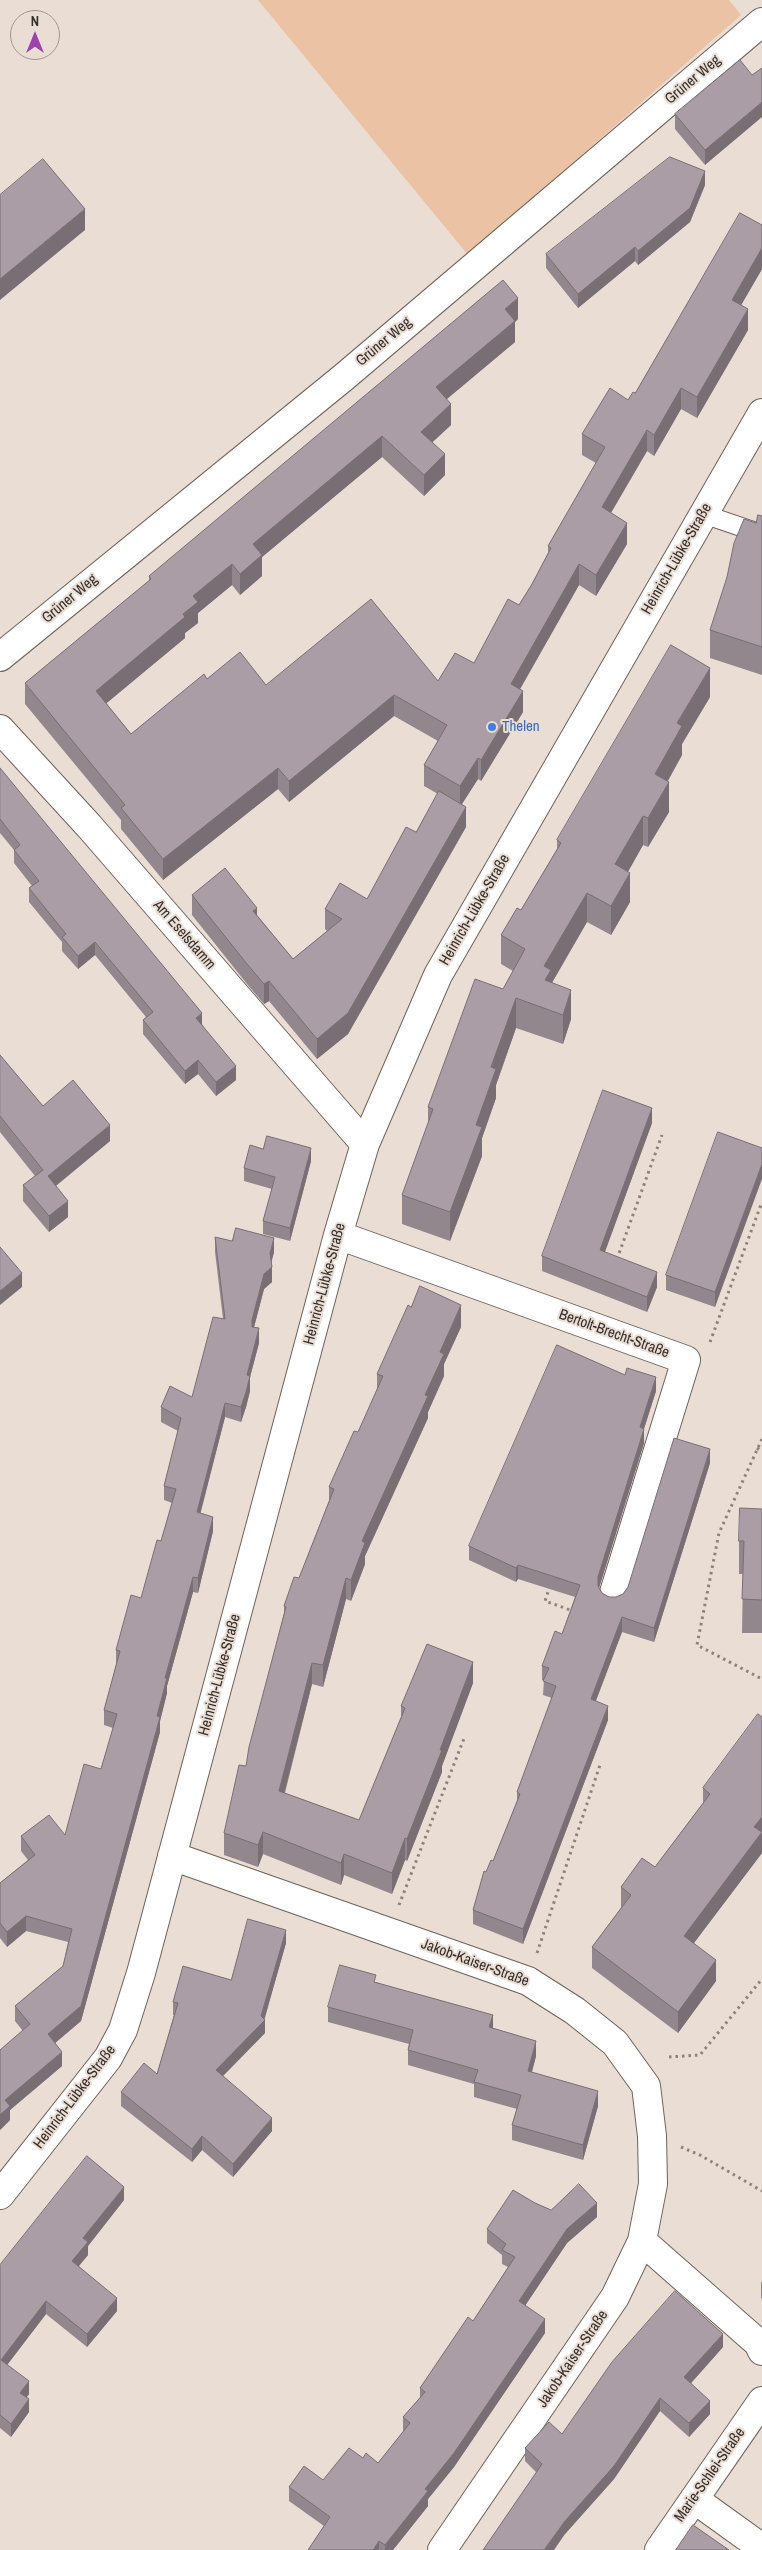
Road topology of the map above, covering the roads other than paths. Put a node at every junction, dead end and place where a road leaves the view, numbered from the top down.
1 (762, 22) edge
2 (762, 413) edge
3 (703, 514) junction
4 (762, 534) edge
5 (0, 657) edge
6 (0, 729) edge
7 (365, 1144) junction
8 (338, 1235) junction
9 (613, 1596) edge
10 (172, 1856) junction
11 (0, 2195) edge
12 (642, 2241) junction
13 (762, 2351) edge
14 (762, 2401) edge
15 (694, 2499) junction
16 (762, 2548) edge
17 (442, 2550) edge
18 (659, 2550) edge

1 - 5 street, Grüner Weg
2 - 3 street, Heinrich-Lübke-Straße
3 - 4 lane
3 - 7 street, Heinrich-Lübke-Straße
6 - 7 street, Am Eselsdamm
7 - 8 street, Heinrich-Lübke-Straße
8 - 9 street, Bertolt-Brecht-Straße
8 - 10 street, Heinrich-Lübke-Straße
10 - 11 street, Heinrich-Lübke-Straße
10 - 12 street, Jakob-Kaiser-Straße
12 - 13 street
12 - 17 street, Jakob-Kaiser-Straße
14 - 15 street, Marie-Schlei-Straße
15 - 16 street
15 - 18 street, Marie-Schlei-Straße

